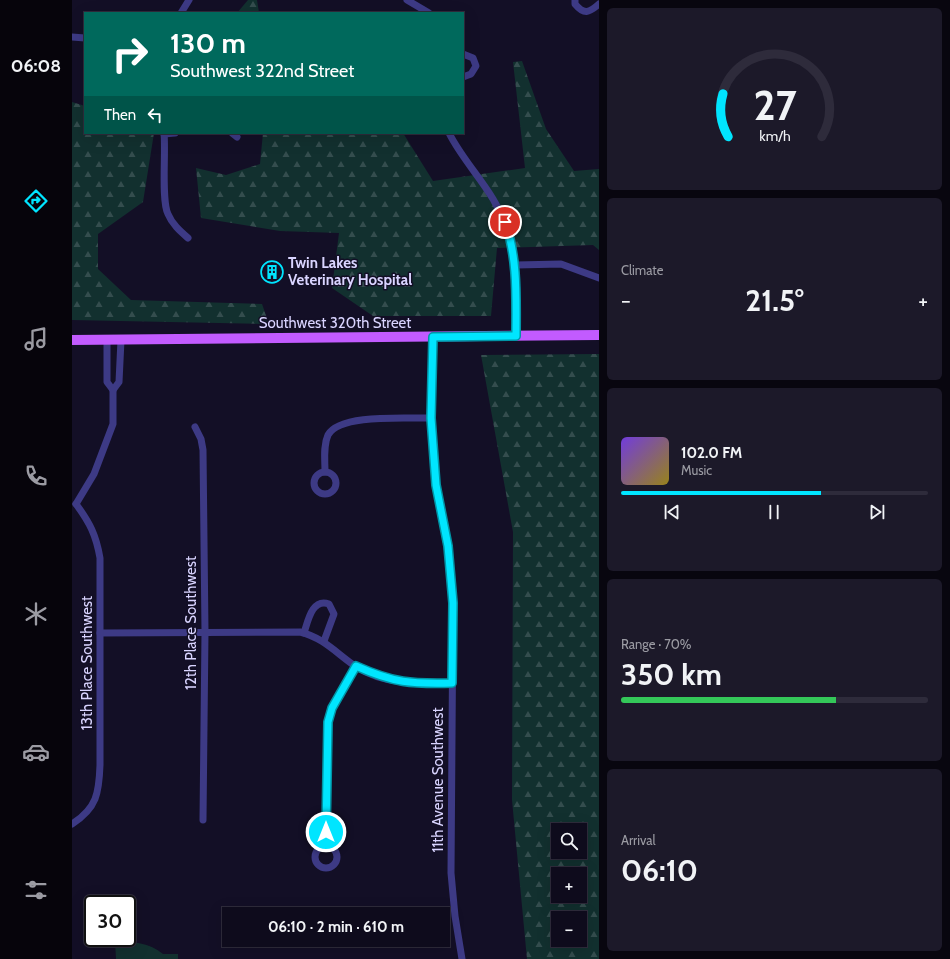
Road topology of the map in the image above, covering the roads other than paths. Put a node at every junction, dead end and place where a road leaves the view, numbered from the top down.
1 (190, 0) edge
2 (575, 0) edge
3 (410, 1) edge
4 (599, 4) edge
5 (182, 12) edge
6 (427, 12) edge
7 (72, 38) edge
8 (84, 38) edge
9 (464, 54) edge
10 (464, 78) edge
11 (164, 134) edge
12 (450, 134) edge
13 (188, 238) dead end
14 (516, 265) junction
15 (599, 278) edge
16 (599, 335) edge
17 (516, 336) junction
18 (433, 337) junction
19 (72, 340) edge
20 (107, 340) junction
21 (120, 340) junction
22 (113, 390) junction
23 (431, 418) junction
24 (195, 427) dead end
25 (325, 472) dead end
26 (74, 504) edge
27 (205, 632) junction
28 (100, 633) junction
29 (304, 633) junction
30 (324, 641) junction
31 (356, 666) junction
32 (452, 683) junction
33 (203, 820) dead end
34 (75, 822) edge
35 (326, 846) dead end
36 (462, 959) edge

1 - 5 street
2 - 4 street
3 - 6 street
7 - 8 street
9 - 10 street
11 - 13 street
12 - 14 street
14 - 15 street
14 - 17 street
16 - 17 main road, Southwest 320th Street
17 - 18 main road, Southwest 320th Street
18 - 21 main road, Southwest 320th Street
18 - 23 street, 11th Avenue Southwest
19 - 20 main road, Southwest 320th Street
20 - 21 main road, Southwest 320th Street
20 - 22 street
21 - 22 street
22 - 26 street
23 - 25 street
23 - 32 street, 11th Avenue Southwest
24 - 27 street, 12th Place Southwest
26 - 28 street, 13th Place Southwest
27 - 28 street
27 - 29 street
27 - 33 street, 12th Place Southwest
28 - 34 street, 13th Place Southwest
29 - 30 street
29 - 30 street
30 - 31 street
31 - 32 street
31 - 35 street
32 - 36 street, 11th Avenue Southwest

